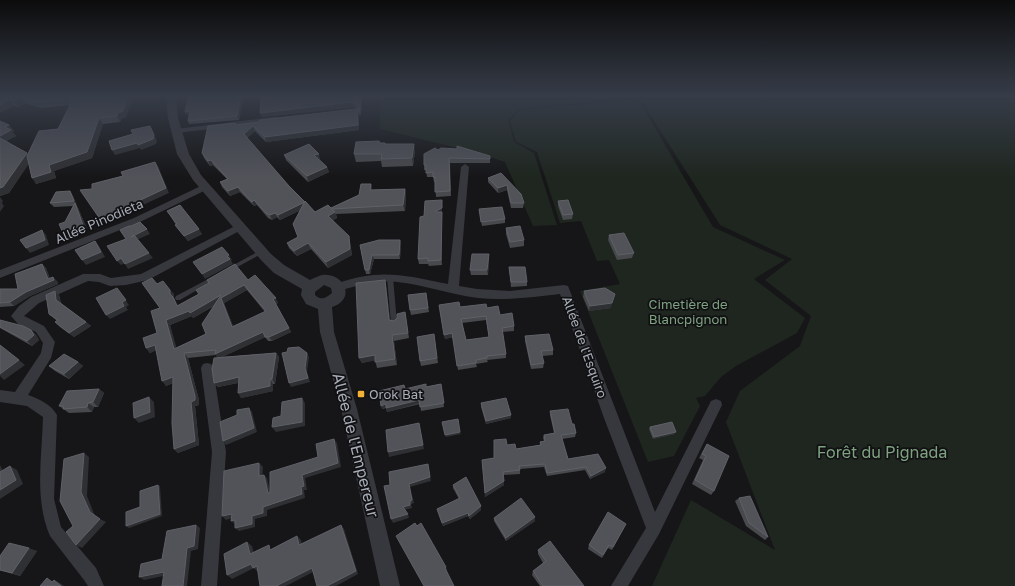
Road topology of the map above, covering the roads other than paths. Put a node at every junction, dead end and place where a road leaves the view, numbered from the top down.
1 (174, 123) edge
2 (240, 123) edge
3 (176, 131) junction
4 (465, 167) dead end
5 (205, 187) junction
6 (239, 227) junction
7 (261, 252) junction
8 (226, 272) edge
9 (0, 274) edge
10 (219, 275) edge
11 (390, 278) junction
12 (311, 287) junction
13 (339, 287) junction
14 (453, 290) junction
15 (178, 298) dead end
16 (325, 304) junction
17 (394, 323) edge
18 (207, 368) dead end
19 (0, 396) edge
20 (18, 397) junction
21 (716, 405) dead end
22 (654, 529) junction
23 (388, 585) edge
24 (96, 586) edge
25 (209, 586) edge
26 (619, 586) edge

1 - 3 street
2 - 3 street
3 - 5 street
4 - 14 street
5 - 6 street
5 - 9 street, Allée Pinodieta
6 - 7 street
6 - 20 street
7 - 8 lane
7 - 12 street
10 - 15 lane
11 - 13 street, Allée de l'Esquiro
11 - 14 street, Allée de l'Esquiro
11 - 17 lane
12 - 13 street
12 - 16 street
13 - 16 street
14 - 22 street, Allée de l'Esquiro
16 - 23 street, Allée de l'Empereur
18 - 25 street
19 - 20 street
20 - 24 street
21 - 22 street
22 - 26 street

